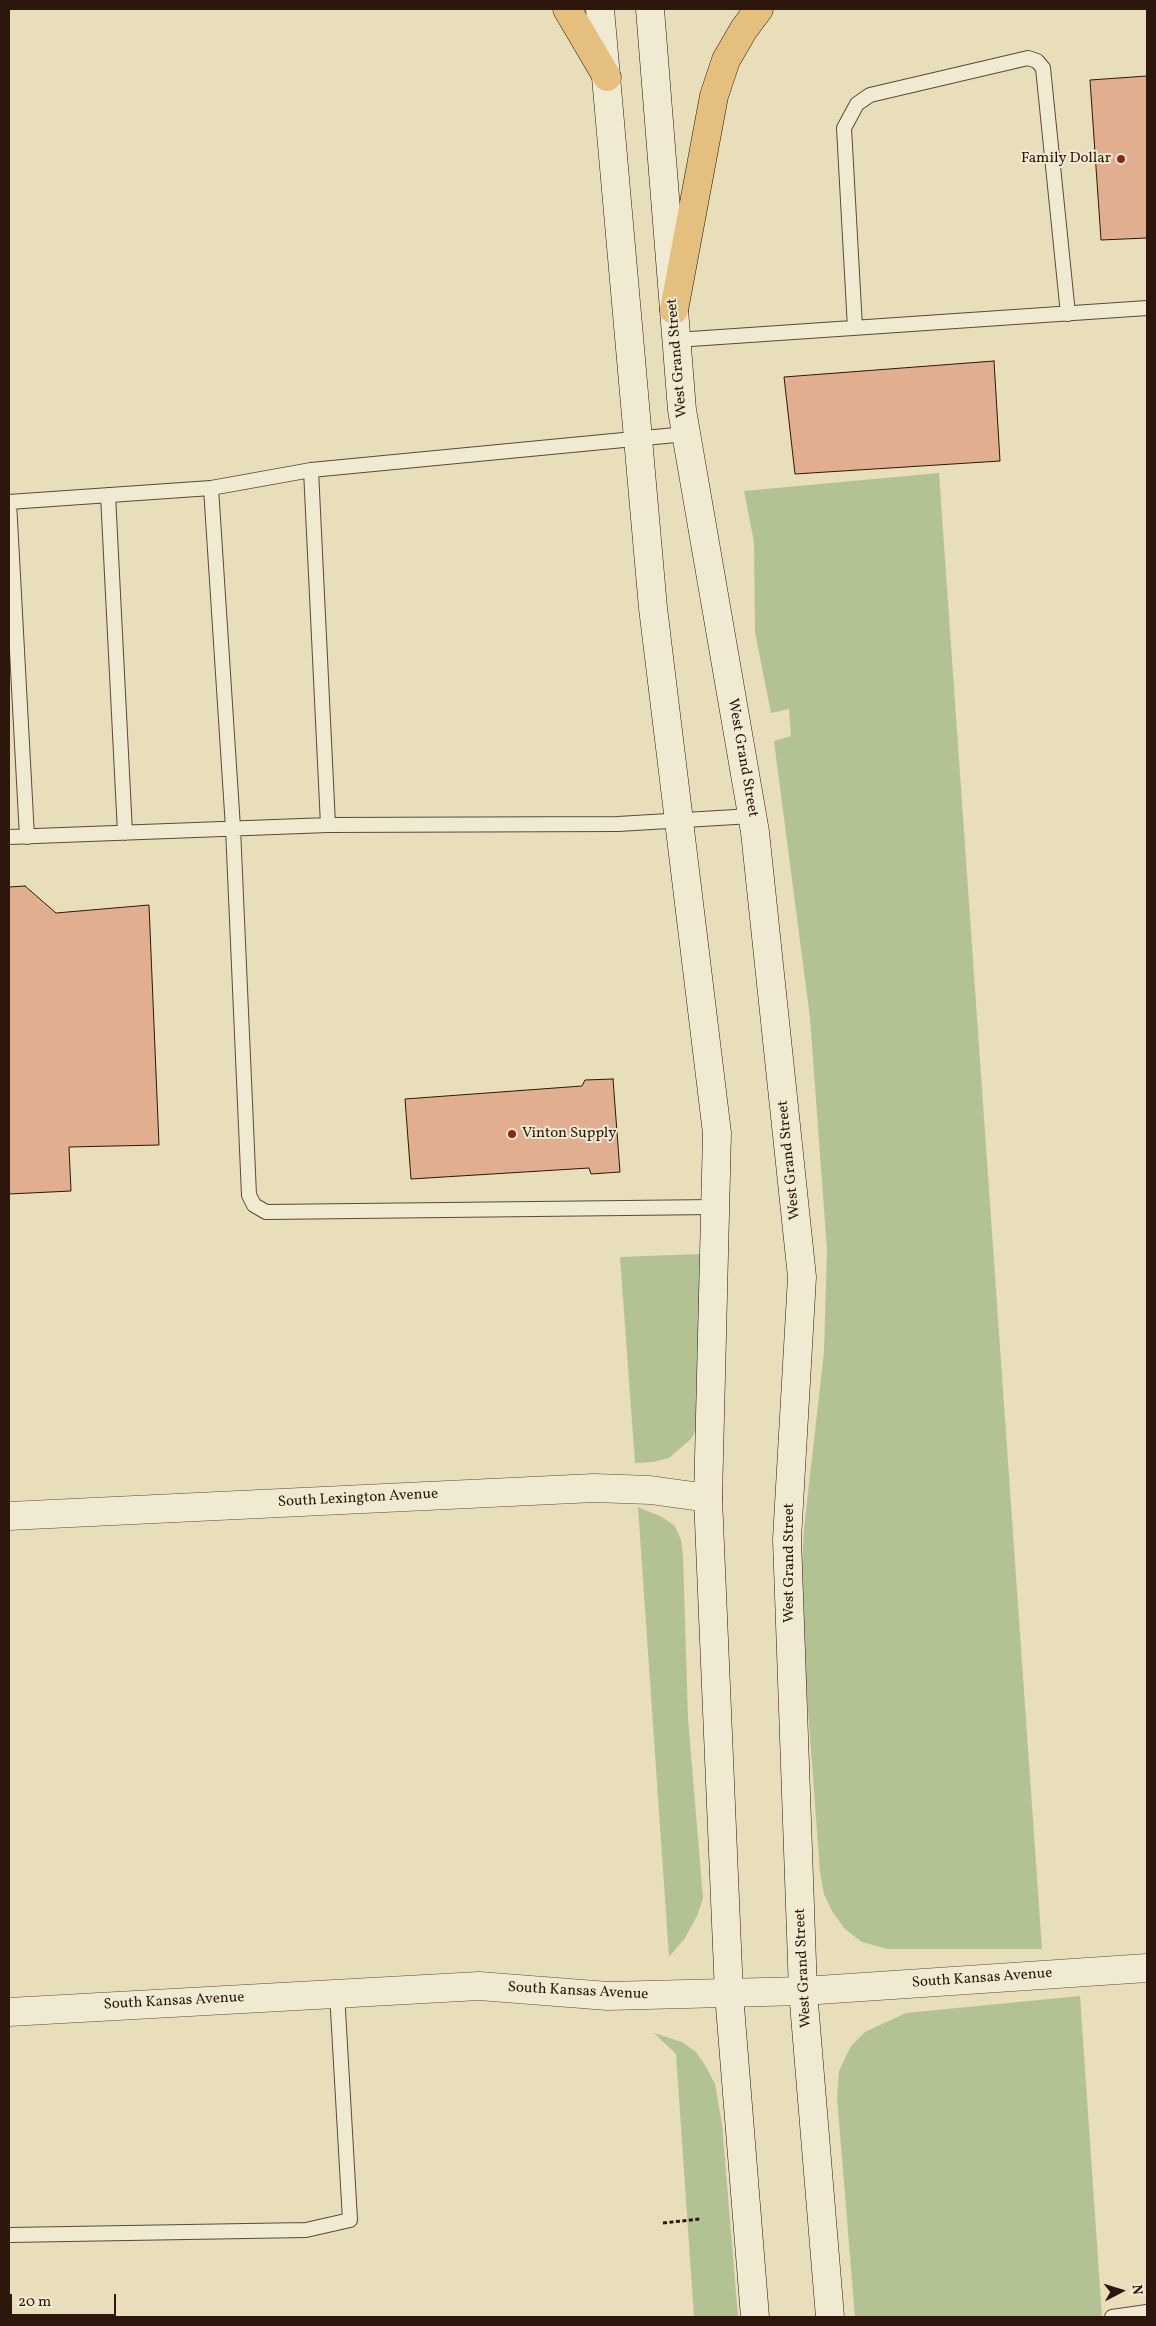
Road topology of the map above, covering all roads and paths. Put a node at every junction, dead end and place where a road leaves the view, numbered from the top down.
1 (567, 9) edge
2 (600, 9) edge
3 (650, 9) edge
4 (759, 9) edge
5 (607, 77) junction
6 (1147, 308) edge
7 (674, 310) junction
8 (1068, 314) junction
9 (855, 328) junction
10 (676, 340) junction
11 (686, 434) junction
12 (638, 439) junction
13 (311, 470) junction
14 (211, 488) junction
15 (108, 495) junction
16 (752, 816) junction
17 (679, 821) junction
18 (328, 825) junction
19 (233, 828) junction
20 (125, 833) junction
21 (27, 836) junction
22 (9, 837) edge
23 (715, 1207) junction
24 (708, 1498) junction
25 (9, 1516) edge
26 (1147, 1968) edge
27 (803, 1991) junction
28 (337, 1993) junction
29 (729, 1994) junction
30 (9, 2012) edge
31 (700, 2219) dead end
32 (663, 2223) dead end
33 (9, 2236) edge
34 (1147, 2312) edge
35 (755, 2317) edge
36 (830, 2317) edge
37 (1112, 2317) edge

1 - 5 main road
2 - 5 main road
3 - 7 main road, West Grand Street
4 - 7 main road
5 - 12 main road
6 - 8 lane
7 - 10 main road, West Grand Street
8 - 9 lane
8 - 9 lane
9 - 10 lane
10 - 11 main road, West Grand Street
11 - 12 lane
11 - 16 main road, West Grand Street
12 - 13 lane
12 - 17 main road
13 - 14 lane
13 - 18 lane
14 - 15 lane
14 - 19 lane
15 - 20 lane
15 - 21 lane
16 - 17 lane
16 - 27 main road, West Grand Street
17 - 18 lane
17 - 23 main road
18 - 19 lane
19 - 20 lane
19 - 23 lane
20 - 21 lane
21 - 22 lane
23 - 24 main road
24 - 25 main road, South Lexington Avenue
24 - 29 main road
26 - 27 main road, South Kansas Avenue
27 - 29 main road, South Kansas Avenue
27 - 36 main road, West Grand Street
28 - 29 main road, South Kansas Avenue
28 - 30 main road, South Kansas Avenue
28 - 33 lane
29 - 35 main road
31 - 32 path
34 - 37 lane

